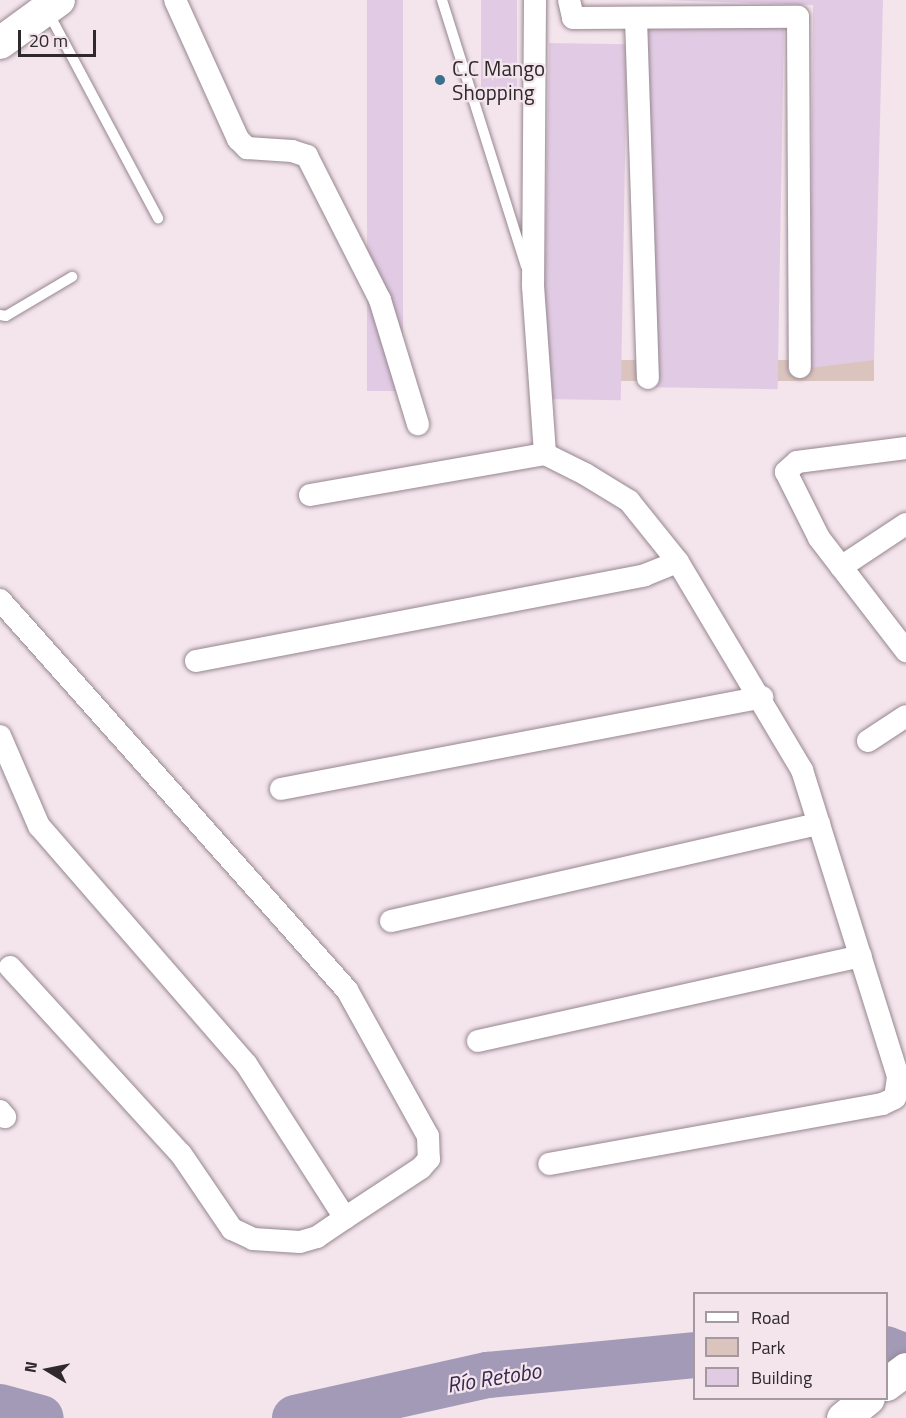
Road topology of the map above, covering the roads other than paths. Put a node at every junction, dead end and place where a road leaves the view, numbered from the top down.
1 (175, 0) edge
2 (442, 0) edge
3 (535, 0) edge
4 (568, 0) edge
5 (53, 4) edge
6 (636, 20) junction
7 (0, 43) edge
8 (158, 218) dead end
9 (72, 277) dead end
10 (533, 286) junction
11 (0, 315) edge
12 (800, 367) dead end
13 (648, 378) dead end
14 (418, 424) dead end
15 (906, 448) edge
16 (545, 454) junction
17 (310, 495) dead end
18 (906, 524) edge
19 (678, 562) junction
20 (841, 567) junction
21 (0, 600) edge
22 (906, 651) edge
23 (196, 661) dead end
24 (762, 697) junction
25 (906, 716) edge
26 (0, 736) edge
27 (868, 741) dead end
28 (281, 789) dead end
29 (819, 824) junction
30 (391, 921) dead end
31 (861, 956) junction
32 (10, 967) dead end
33 (478, 1041) dead end
34 (549, 1164) dead end
35 (345, 1218) junction
36 (906, 1369) edge
37 (888, 1382) edge
38 (866, 1400) edge
39 (843, 1418) edge

1 - 14 street
2 - 10 lane
3 - 10 street
4 - 6 street
5 - 7 main road
5 - 8 lane
6 - 12 street
6 - 13 street
9 - 11 lane
10 - 16 street
15 - 20 street
16 - 17 street
16 - 19 street
18 - 20 street
19 - 23 street
19 - 24 street
20 - 22 street
21 - 35 street
24 - 28 street
24 - 29 street
25 - 27 street
26 - 35 street
29 - 30 street
29 - 31 street
31 - 33 street
31 - 34 street
32 - 35 street
36 - 37 highway
38 - 39 highway

